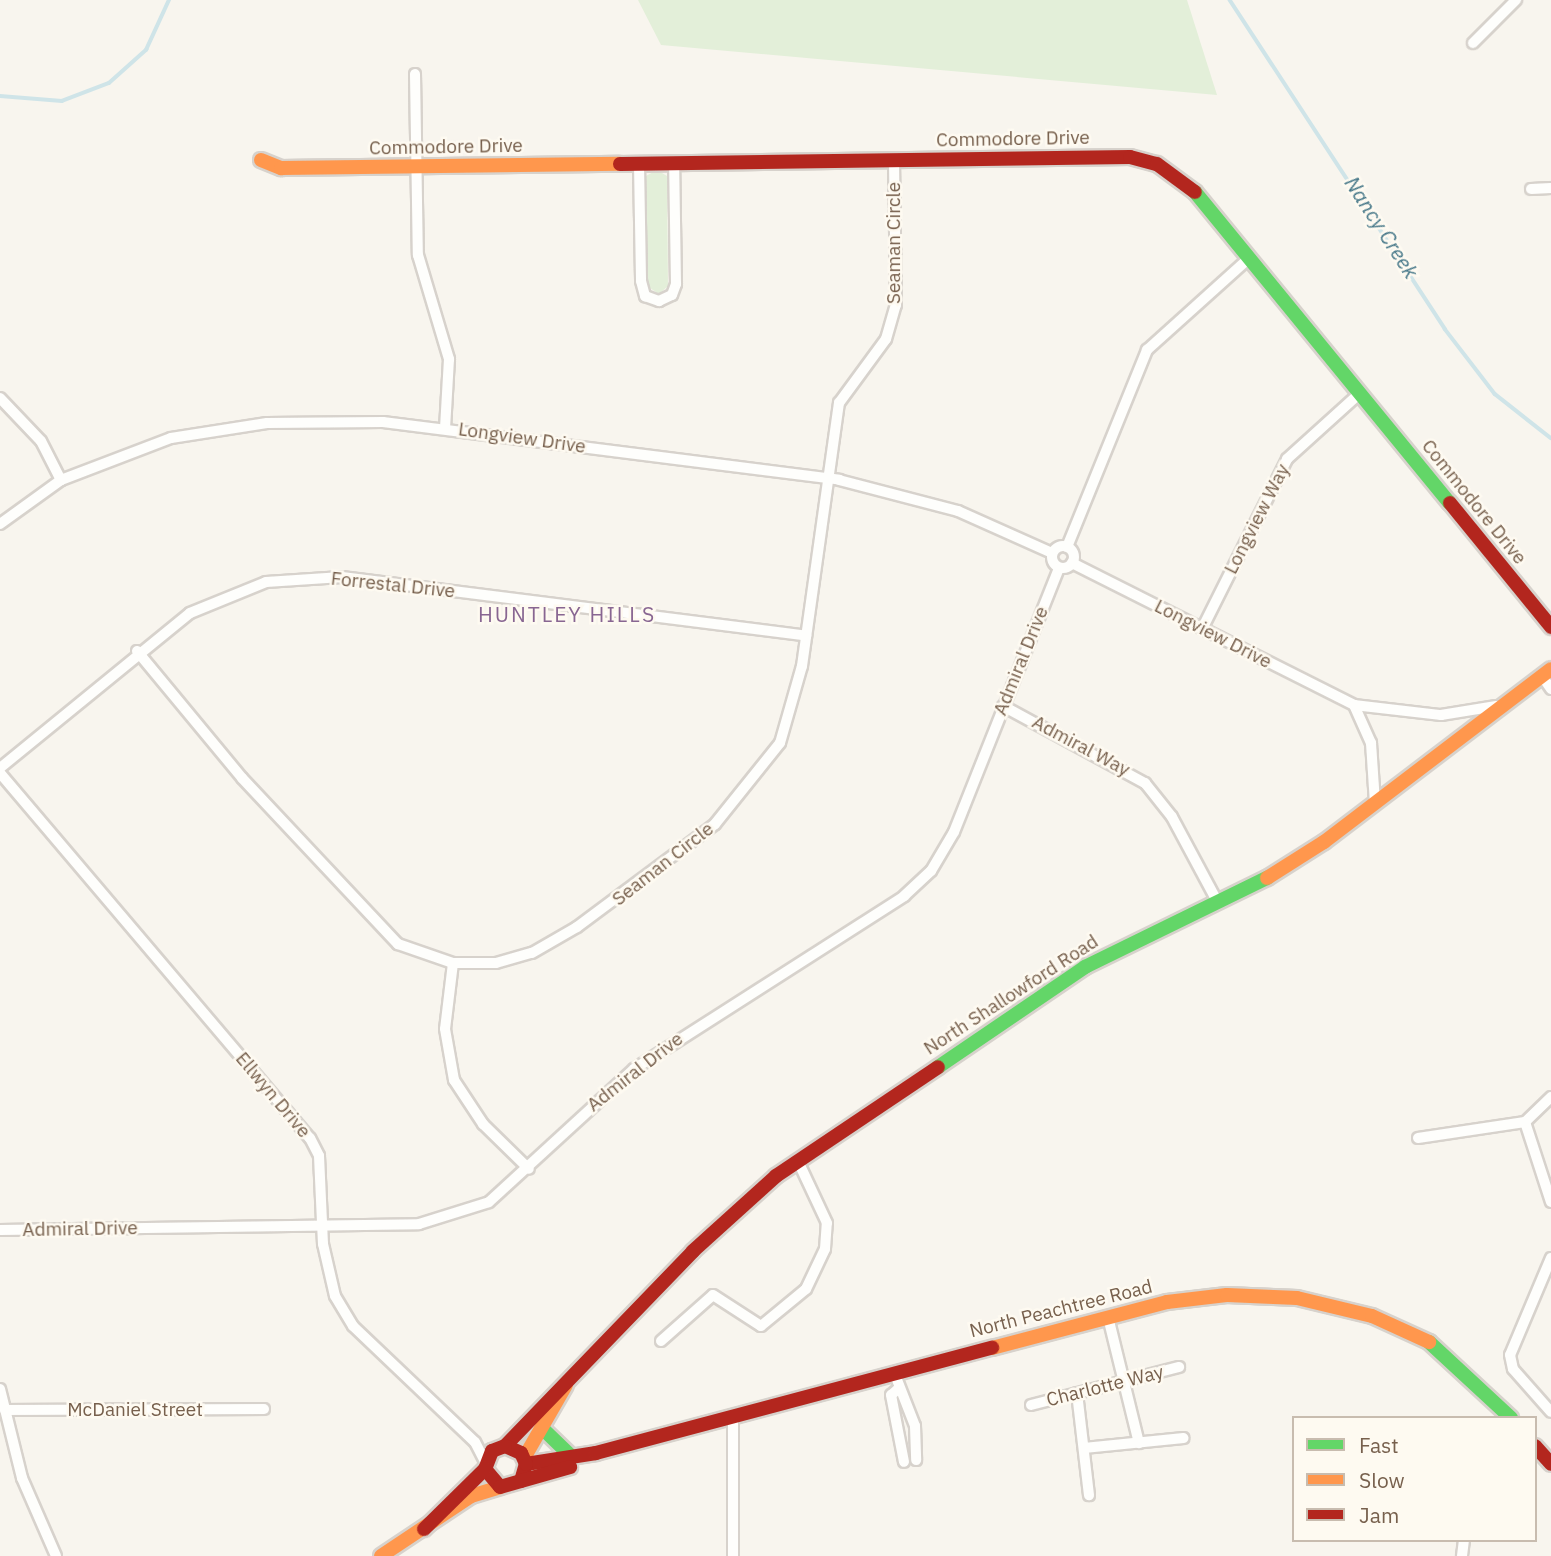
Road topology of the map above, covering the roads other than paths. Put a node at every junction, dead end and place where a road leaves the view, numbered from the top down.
1 (1516, 0) edge
2 (1473, 43) dead end
3 (415, 74) dead end
4 (261, 160) dead end
5 (894, 161) junction
6 (674, 163) junction
7 (639, 164) junction
8 (415, 167) junction
9 (1551, 188) edge
10 (1531, 189) dead end
11 (1249, 258) junction
12 (1360, 393) junction
13 (0, 398) edge
14 (445, 428) junction
15 (826, 479) junction
16 (61, 480) junction
17 (0, 524) edge
18 (1067, 547) junction
19 (1052, 553) junction
20 (1072, 563) junction
21 (1059, 568) junction
22 (1551, 626) edge
23 (1202, 629) junction
24 (806, 636) junction
25 (137, 651) junction
26 (1546, 673) edge
27 (1551, 689) edge
28 (1503, 704) junction
29 (1354, 705) junction
30 (1003, 706) junction
31 (0, 768) edge
32 (0, 774) edge
33 (1375, 804) junction
34 (1217, 901) junction
35 (453, 963) junction
36 (1551, 1097) edge
37 (1525, 1122) junction
38 (1418, 1138) dead end
39 (798, 1161) junction
40 (528, 1169) junction
41 (1551, 1202) edge
42 (323, 1225) junction
43 (0, 1230) edge
44 (1551, 1258) edge
45 (1108, 1317) junction
46 (661, 1341) dead end
47 (1179, 1367) dead end
48 (894, 1372) junction
49 (1124, 1381) junction
50 (566, 1385) junction
51 (0, 1389) edge
52 (898, 1389) junction
53 (1077, 1393) junction
54 (1031, 1405) dead end
55 (264, 1409) dead end
56 (5, 1410) junction
57 (1551, 1412) edge
58 (733, 1416) junction
59 (1509, 1416) edge
60 (544, 1429) junction
61 (1184, 1438) dead end
62 (475, 1442) junction
63 (1139, 1443) junction
64 (502, 1447) junction
65 (1084, 1448) junction
66 (1537, 1448) edge
67 (596, 1453) junction
68 (571, 1456) junction
69 (916, 1460) dead end
70 (525, 1461) junction
71 (904, 1462) dead end
72 (1551, 1464) edge
73 (485, 1466) junction
74 (521, 1481) junction
75 (500, 1487) junction
76 (1089, 1495) dead end
77 (424, 1529) junction
78 (56, 1556) edge
79 (381, 1556) edge
80 (733, 1556) edge

1 - 2 street
3 - 8 street
4 - 8 street, Commodore Drive
5 - 6 street, Commodore Drive
5 - 11 street, Commodore Drive
5 - 15 street, Seaman Circle
6 - 7 street, Commodore Drive
6 - 7 street
7 - 8 street, Commodore Drive
8 - 14 street
9 - 10 street
11 - 12 street, Commodore Drive
11 - 18 street
12 - 22 street, Commodore Drive
12 - 23 street, Longview Way
13 - 16 street
14 - 15 street, Longview Drive
14 - 16 street, Longview Drive
15 - 19 street, Longview Drive
15 - 24 street, Seaman Circle
16 - 17 street, Longview Drive
18 - 19 street
18 - 20 street
19 - 21 street
20 - 21 street
20 - 23 street, Longview Drive
21 - 30 street, Admiral Drive
23 - 29 street, Longview Drive
24 - 25 street, Forrestal Drive
24 - 35 street, Seaman Circle
25 - 31 street, Forrestal Drive
25 - 35 street, Seaman Circle
26 - 27 street
26 - 28 street, North Shallowford Road
28 - 29 street, Longview Drive
28 - 33 street, North Shallowford Road
29 - 33 street
30 - 34 street, Admiral Way
30 - 40 street, Admiral Drive
32 - 42 street, Ellwyn Drive
33 - 34 street, North Shallowford Road
34 - 39 street, North Shallowford Road
35 - 40 street
36 - 37 street
37 - 38 street
37 - 41 street
39 - 46 street
39 - 50 street, North Shallowford Road
40 - 42 street, Admiral Drive
42 - 43 street, Admiral Drive
42 - 62 street, Ellwyn Drive
44 - 57 street
45 - 48 street, North Peachtree Road
45 - 49 street
45 - 59 street, North Peachtree Road
47 - 49 street, Charlotte Way
48 - 52 street
48 - 58 street, North Peachtree Road
49 - 53 street, Charlotte Way
49 - 63 street
50 - 60 street, North Shallowford Road
50 - 64 street, North Shallowford Road
51 - 56 street
52 - 69 street
52 - 71 street
53 - 54 street, Charlotte Way
53 - 65 street
55 - 56 street, McDaniel Street
56 - 78 street
58 - 67 street, North Peachtree Road
58 - 80 street
60 - 68 street
60 - 70 street, North Shallowford Road
61 - 63 street
62 - 64 street
62 - 73 street, Ellwyn Drive
63 - 65 street
64 - 70 street
64 - 73 street, North Peachtree Road
65 - 76 street
66 - 72 street
67 - 68 street, North Peachtree Road
67 - 74 street, North Peachtree Road
68 - 70 street, North Peachtree Road
70 - 74 street
73 - 75 street
73 - 77 street, North Peachtree Road
74 - 75 street, North Peachtree Road
75 - 77 street, North Peachtree Road
77 - 79 street, North Peachtree Road

